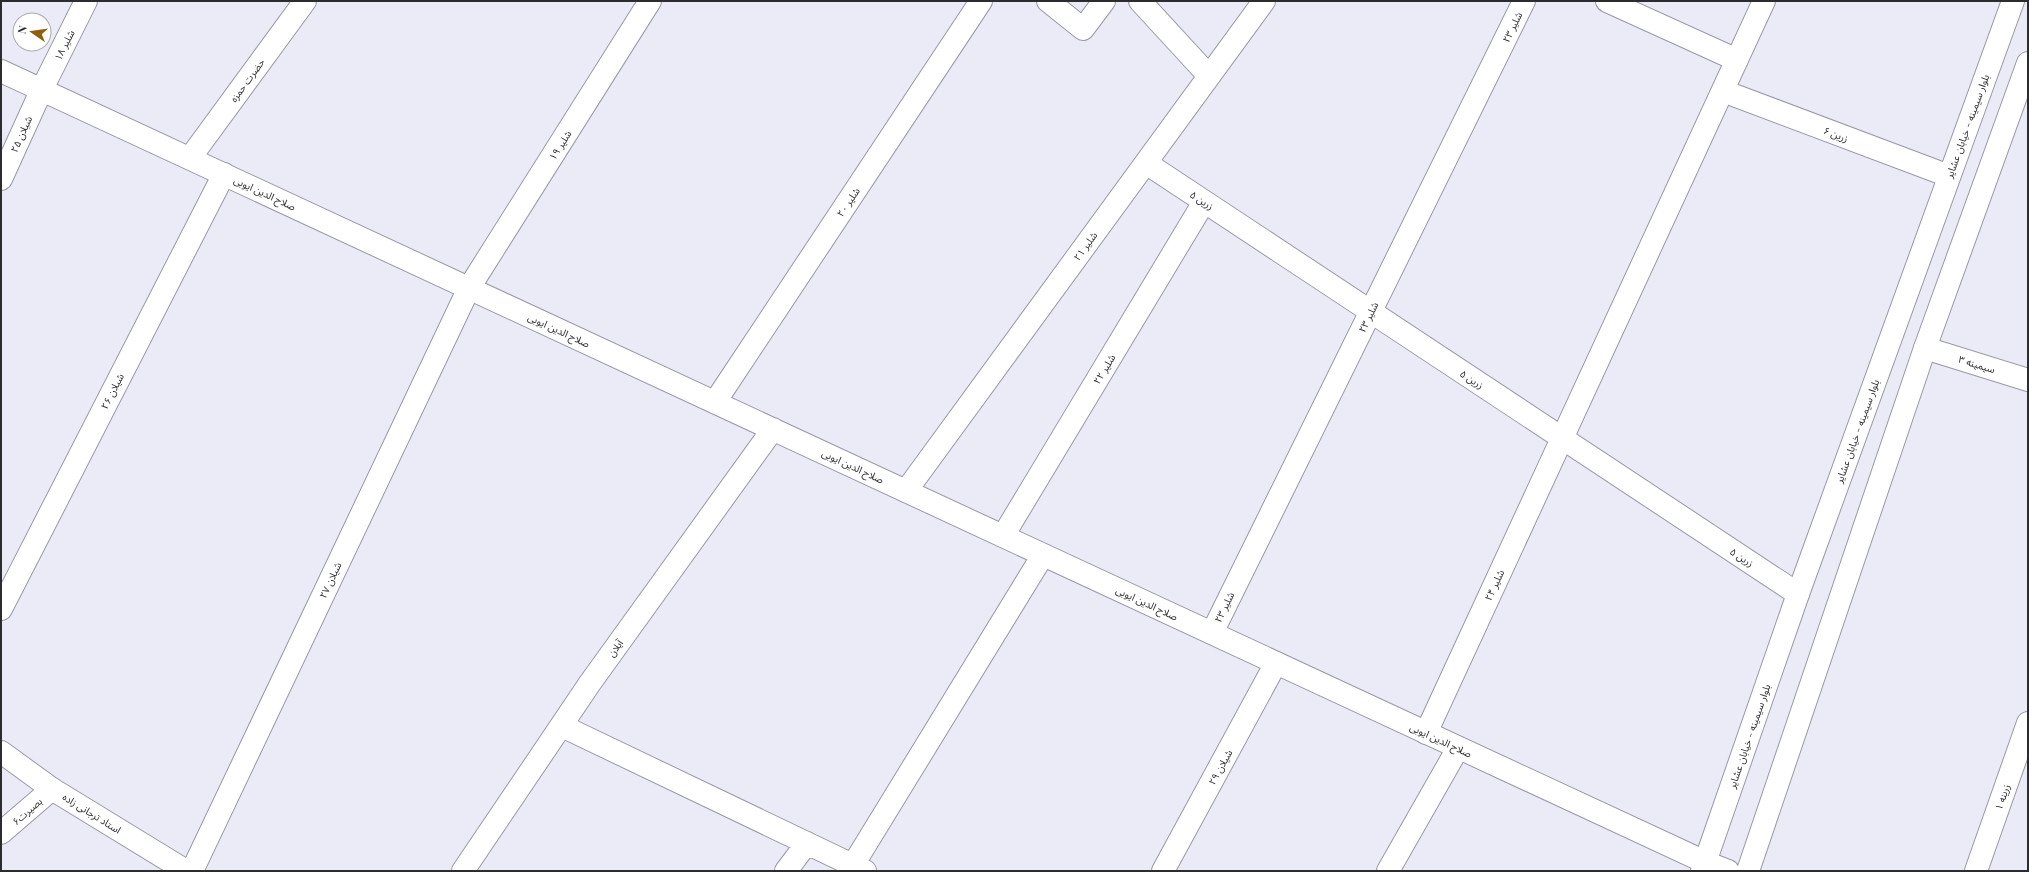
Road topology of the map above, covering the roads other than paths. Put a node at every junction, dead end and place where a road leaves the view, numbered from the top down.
1 (86, 1) edge
2 (305, 1) edge
3 (650, 1) edge
4 (981, 1) edge
5 (1048, 1) edge
6 (1104, 1) edge
7 (1140, 1) edge
8 (1264, 1) edge
9 (1524, 1) edge
10 (1607, 1) edge
11 (1764, 1) edge
12 (2013, 1) edge
13 (1737, 60) junction
14 (2028, 63) edge
15 (1, 71) edge
16 (1209, 76) junction
17 (42, 90) junction
18 (1723, 91) junction
19 (190, 158) junction
20 (1146, 163) junction
21 (224, 174) junction
22 (1949, 176) junction
23 (1, 179) edge
24 (1204, 202) junction
25 (469, 288) junction
26 (1371, 312) junction
27 (1926, 348) junction
28 (2028, 380) edge
29 (715, 402) junction
30 (773, 429) junction
31 (1562, 438) junction
32 (906, 491) junction
33 (1003, 536) junction
34 (1044, 555) junction
35 (1798, 594) junction
36 (1, 609) edge
37 (1212, 633) junction
38 (1276, 663) junction
39 (2028, 723) edge
40 (562, 726) junction
41 (1426, 733) junction
42 (1458, 748) junction
43 (2024, 750) edge
44 (1, 752) edge
45 (52, 789) junction
46 (1, 833) edge
47 (807, 843) junction
48 (1703, 867) edge
49 (859, 868) edge
50 (186, 871) edge
51 (192, 871) edge
52 (463, 871) edge
53 (786, 871) edge
54 (1163, 871) edge
55 (1388, 871) edge
56 (1728, 871) edge
57 (1748, 871) edge
58 (1976, 871) edge

1 - 17 street, شلیر ۱۸
2 - 19 street, حضرت حمزه
3 - 25 street, شلیر ۱۹
4 - 29 street, شلیر ۲۰
5 - 6 street
7 - 16 street
8 - 16 street, شلیر ۲۱
9 - 26 street, شلیر ۲۳
10 - 13 street
11 - 13 street, شلیر ۲۴
12 - 22 street, بلوار سیمینه - خیابان عشایر
13 - 18 street, شلیر ۲۴
14 - 27 street
15 - 17 street, صلاح الدین ایوبی
16 - 20 street, شلیر ۲۱
17 - 19 street, صلاح الدین ایوبی
17 - 23 street, شیلان ۲۵
18 - 22 street, زرین ۶
18 - 31 street, شلیر ۲۴
19 - 21 street, صلاح الدین ایوبی
20 - 24 street, زرین ۵
20 - 32 street, شلیر ۲۱
21 - 25 street, صلاح الدین ایوبی
21 - 36 street, شیلان ۲۶
22 - 35 street, بلوار سیمینه - خیابان عشایر
24 - 26 street, زرین ۵
24 - 33 street, شلیر ۲۲
25 - 29 street, صلاح الدین ایوبی
25 - 51 street, شیلان ۲۷
26 - 31 street, زرین ۵
26 - 37 street, شلیر ۲۳
27 - 28 street, سیمینه ۳
27 - 57 street
29 - 30 street, صلاح الدین ایوبی
30 - 32 street, صلاح الدین ایوبی
30 - 40 street, آیلان
31 - 35 street, زرین ۵
31 - 41 street, شلیر ۲۴
32 - 33 street, صلاح الدین ایوبی
33 - 34 street, صلاح الدین ایوبی
34 - 37 street, صلاح الدین ایوبی
34 - 49 street
35 - 48 street, بلوار سیمینه - خیابان عشایر
37 - 38 street, صلاح الدین ایوبی
38 - 41 street, صلاح الدین ایوبی
38 - 54 street, شیلان ۲۹
39 - 43 street, زرینه ۱
40 - 47 street
40 - 52 street, آیلان
41 - 42 street, صلاح الدین ایوبی
42 - 48 street, صلاح الدین ایوبی
42 - 55 street
43 - 58 street, زرینه ۱
44 - 45 street, استاد ترجانی زاده
45 - 46 street, بصیرت۶
45 - 50 street, استاد ترجانی زاده
47 - 49 street
47 - 53 street
48 - 56 street, صلاح الدین ایوبی

